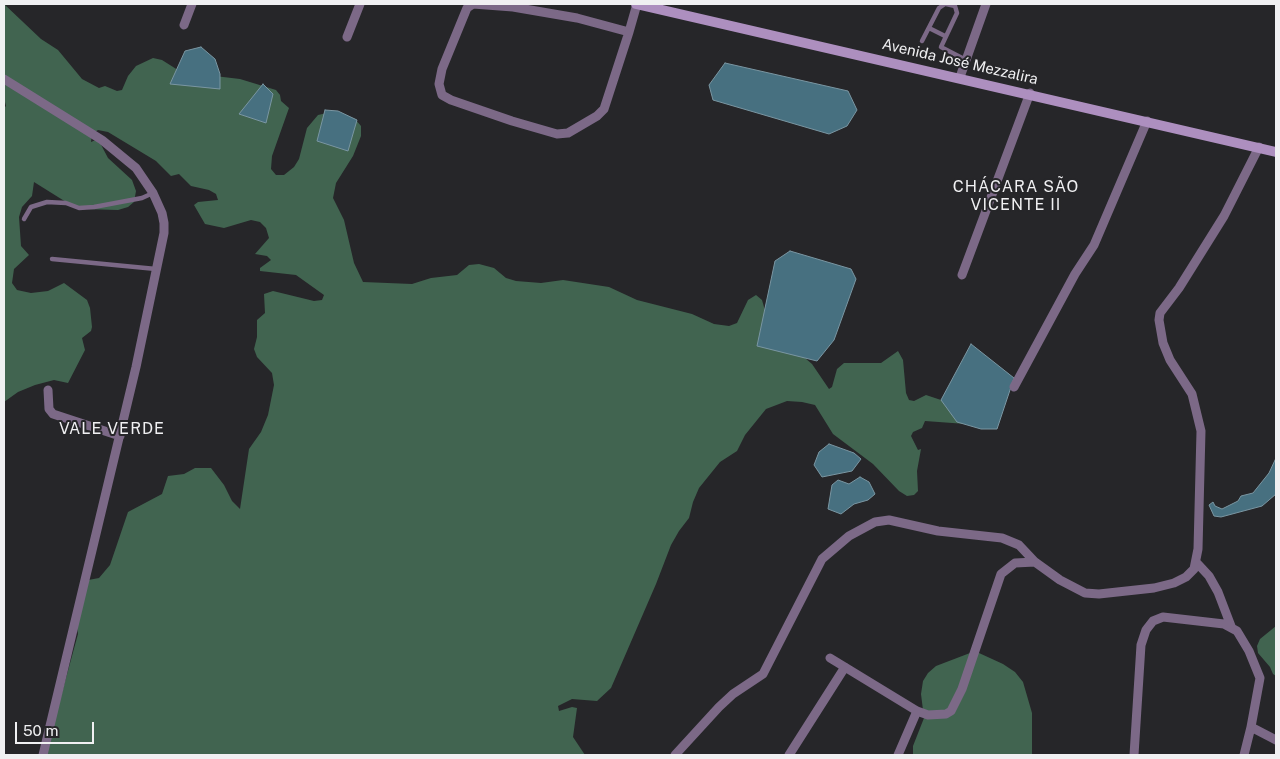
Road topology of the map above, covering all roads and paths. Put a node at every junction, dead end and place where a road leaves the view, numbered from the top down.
1 (192, 4) edge
2 (360, 4) edge
3 (637, 4) edge
4 (945, 4) edge
5 (986, 4) edge
6 (184, 25) dead end
7 (929, 28) junction
8 (629, 32) junction
9 (945, 36) junction
10 (347, 37) dead end
11 (922, 41) dead end
12 (966, 60) junction
13 (960, 77) junction
14 (4, 79) edge
15 (1030, 93) junction
16 (1147, 121) junction
17 (1258, 148) junction
18 (1276, 152) edge
19 (154, 193) junction
20 (24, 219) dead end
21 (52, 259) dead end
22 (156, 269) junction
23 (962, 275) dead end
24 (1014, 387) dead end
25 (48, 390) dead end
26 (120, 436) junction
27 (1035, 562) junction
28 (1196, 562) junction
29 (1231, 626) junction
30 (830, 658) dead end
31 (845, 667) junction
32 (917, 711) junction
33 (1251, 727) junction
34 (1276, 740) edge
35 (43, 755) edge
36 (675, 755) edge
37 (789, 755) edge
38 (898, 755) edge
39 (1134, 755) edge
40 (1244, 755) edge

1 - 6 street
2 - 10 street
3 - 8 street
3 - 13 main road, Avenida José Mezzalira
4 - 7 lane
4 - 9 lane
5 - 12 street
7 - 9 lane
7 - 11 lane
8 - 8 street
9 - 12 lane
12 - 13 street
13 - 15 main road, Avenida José Mezzalira
14 - 19 street
15 - 16 main road, Avenida José Mezzalira
15 - 23 street
16 - 17 main road, Avenida José Mezzalira
16 - 24 street
17 - 18 main road, Avenida José Mezzalira
17 - 28 street
19 - 20 lane
19 - 22 street
21 - 22 lane
22 - 26 street
25 - 26 street
26 - 35 street
27 - 28 street
27 - 32 street
27 - 36 street
28 - 29 street
29 - 33 street
29 - 39 street
30 - 31 street
31 - 32 street
31 - 37 street
32 - 38 street
33 - 34 street
33 - 40 street

